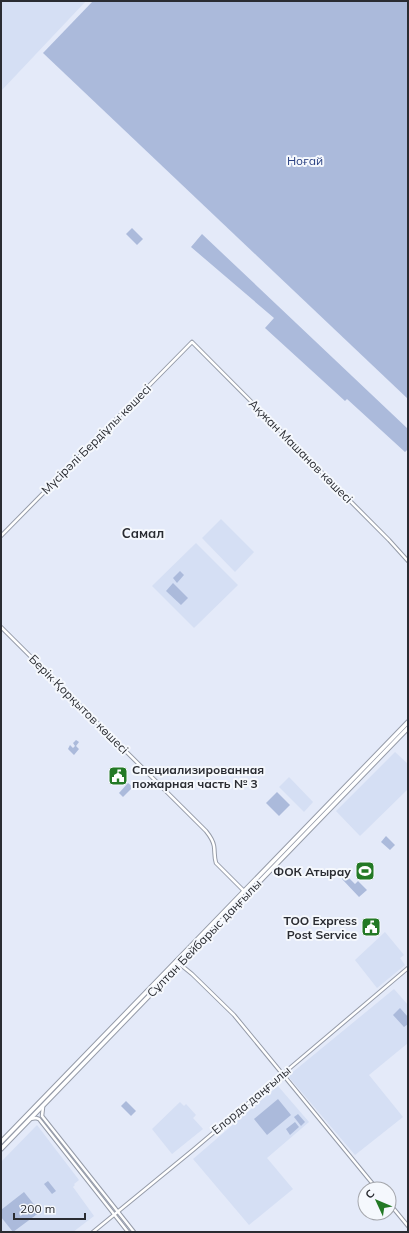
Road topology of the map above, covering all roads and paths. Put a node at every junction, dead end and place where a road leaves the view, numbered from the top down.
1 (192, 342) joint
2 (1, 536) edge
3 (408, 562) edge
4 (1, 627) edge
5 (408, 722) edge
6 (408, 728) edge
7 (244, 892) junction
8 (176, 961) junction
9 (180, 964) junction
10 (408, 968) edge
11 (282, 1074) junction
12 (43, 1107) junction
13 (30, 1119) junction
14 (1, 1142) edge
15 (1, 1149) edge
16 (371, 1181) edge
17 (118, 1212) junction
18 (397, 1213) edge
19 (115, 1215) junction
20 (408, 1226) edge
21 (93, 1232) edge
22 (128, 1232) edge
23 (134, 1232) edge

1 - 2 street, Мүсірәлі Бердіұлы көшесі
1 - 3 street, Ақжан Машанов көшесі
4 - 7 street, Берік Қорқытов көшесі
5 - 7 main road, Сұлтан Бейбарыс даңғылы
6 - 9 main road, Сұлтан Бейбарыс даңғылы
7 - 8 main road, Сұлтан Бейбарыс даңғылы
8 - 9 street
8 - 14 main road, Сұлтан Бейбарыс даңғылы
9 - 11 street
9 - 12 main road, Сұлтан Бейбарыс даңғылы
10 - 11 street, Елорда даңғылы
11 - 16 street
11 - 17 street, Елорда даңғылы
12 - 13 main road, Сұлтан Бейбарыс даңғылы
12 - 17 street
13 - 15 main road, Сұлтан Бейбарыс даңғылы
13 - 19 street
17 - 19 street, Елорда даңғылы
17 - 23 street
18 - 20 street
19 - 21 street, Елорда даңғылы
19 - 22 street

